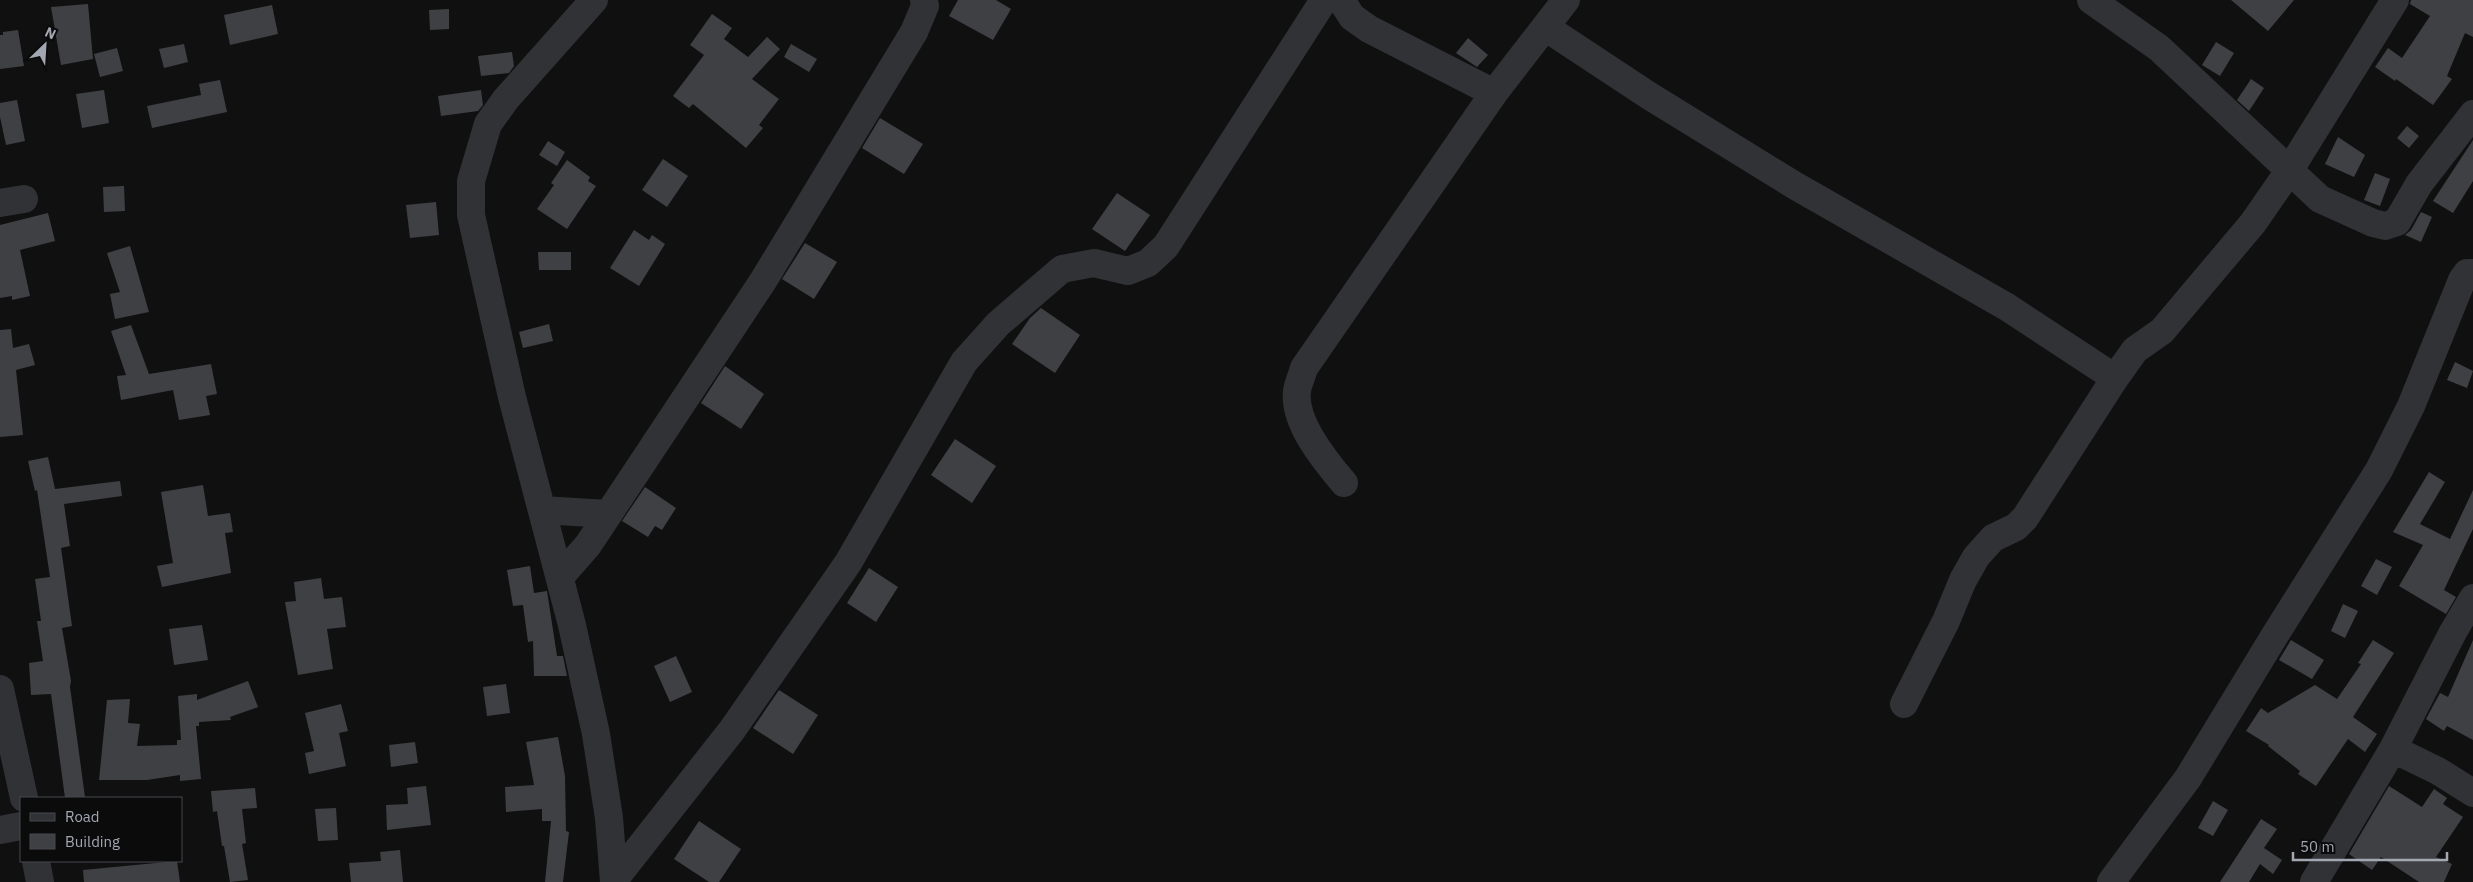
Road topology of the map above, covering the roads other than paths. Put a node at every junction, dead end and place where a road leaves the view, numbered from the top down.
1 (594, 0) edge
2 (924, 0) edge
3 (1324, 0) edge
4 (1341, 0) edge
5 (1566, 0) edge
6 (2091, 0) edge
7 (2395, 0) edge
8 (1545, 27) junction
9 (1494, 93) junction
10 (2473, 114) edge
11 (2290, 171) junction
12 (2473, 273) edge
13 (2115, 378) junction
14 (1344, 483) dead end
15 (542, 510) junction
16 (608, 514) junction
17 (560, 577) junction
18 (2473, 598) edge
19 (0, 689) edge
20 (1904, 704) dead end
21 (2393, 749) junction
22 (2473, 793) edge
23 (24, 797) edge
24 (20, 826) edge
25 (0, 830) edge
26 (36, 862) edge
27 (614, 881) edge
28 (40, 882) edge
29 (2111, 882) edge
30 (2314, 882) edge

1 - 15 street
2 - 16 street
3 - 27 street
4 - 9 street
5 - 8 street
6 - 11 street
7 - 11 street
8 - 9 street
8 - 13 street
9 - 14 street
10 - 11 street
11 - 13 street
12 - 29 street
13 - 20 street
15 - 16 street
15 - 17 street
16 - 17 street
17 - 27 street
18 - 21 street
19 - 23 street
21 - 22 street
21 - 30 street
24 - 25 street
26 - 28 street

